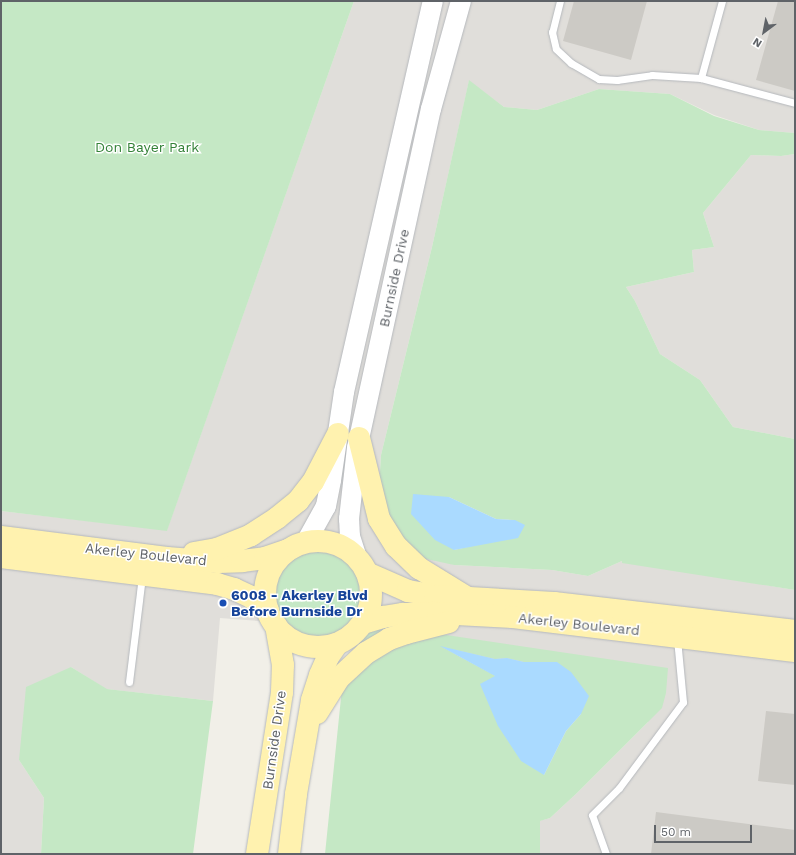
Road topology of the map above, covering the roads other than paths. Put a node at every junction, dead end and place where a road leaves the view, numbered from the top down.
1 (433, 1) edge
2 (461, 1) edge
3 (560, 1) edge
4 (722, 1) edge
5 (701, 78) junction
6 (795, 103) edge
7 (338, 434) junction
8 (359, 438) junction
9 (1, 537) edge
10 (298, 546) junction
11 (1, 557) edge
12 (167, 558) junction
13 (362, 566) junction
14 (143, 574) junction
15 (470, 607) junction
16 (272, 619) junction
17 (363, 623) junction
18 (795, 631) edge
19 (676, 635) junction
20 (337, 644) junction
21 (795, 651) edge
22 (129, 682) dead end
23 (306, 734) junction
24 (257, 854) edge
25 (289, 854) edge
26 (606, 854) edge

1 - 7 main road, Burnside Drive
2 - 8 main road, Burnside Drive
3 - 5 lane
4 - 5 lane
5 - 6 lane
7 - 10 main road, Burnside Drive
7 - 12 main road
8 - 13 main road, Burnside Drive
8 - 15 main road
9 - 12 main road, Akerley Boulevard
10 - 12 main road, Akerley Boulevard
10 - 13 main road
10 - 16 main road
11 - 14 main road, Akerley Boulevard
13 - 15 main road, Akerley Boulevard
13 - 17 main road
14 - 16 main road, Akerley Boulevard
14 - 22 lane
15 - 17 main road, Akerley Boulevard
15 - 18 main road, Akerley Boulevard
15 - 19 main road, Akerley Boulevard
15 - 23 main road
16 - 20 main road
16 - 24 main road, Burnside Drive
17 - 20 main road
19 - 21 main road, Akerley Boulevard
19 - 26 lane
20 - 23 main road
23 - 25 main road

